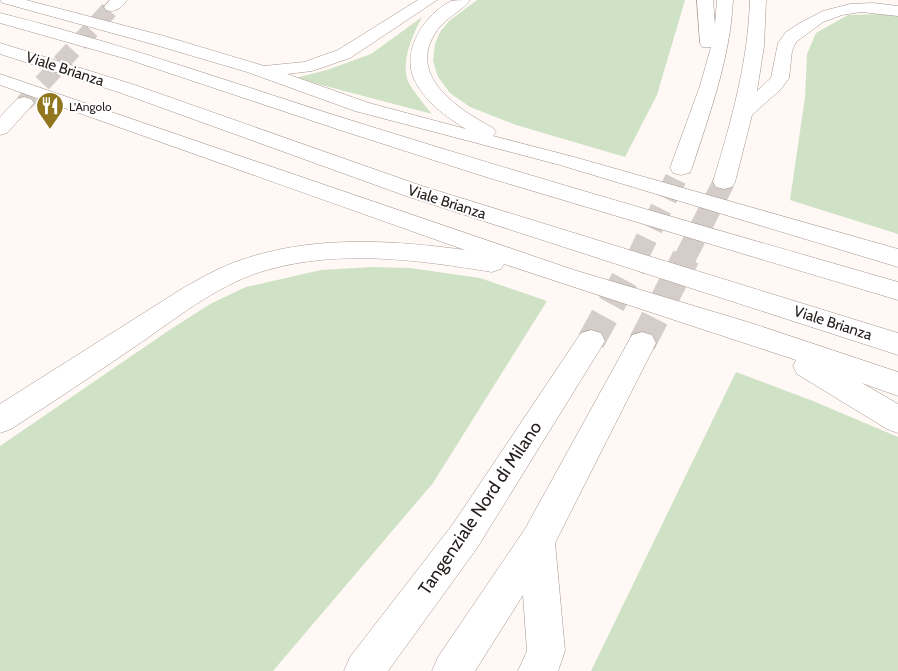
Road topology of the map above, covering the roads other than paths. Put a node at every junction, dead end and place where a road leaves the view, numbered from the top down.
1 (8, 0) edge
2 (429, 0) edge
3 (462, 0) edge
4 (705, 0) edge
5 (725, 0) edge
6 (758, 0) edge
7 (898, 11) edge
8 (0, 18) edge
9 (0, 48) edge
10 (253, 68) junction
11 (715, 68) junction
12 (0, 79) edge
13 (24, 103) tunnel mouth
14 (744, 112) junction
15 (0, 129) edge
16 (567, 161) junction
17 (681, 168) tunnel mouth
18 (724, 182) tunnel mouth
19 (768, 218) junction
20 (898, 248) edge
21 (898, 258) edge
22 (565, 276) junction
23 (898, 291) edge
24 (751, 334) junction
25 (591, 341) tunnel mouth
26 (642, 343) tunnel mouth
27 (898, 344) edge
28 (898, 384) edge
29 (0, 420) edge
30 (898, 420) edge
31 (537, 540) junction
32 (364, 671) edge
33 (452, 671) edge
34 (538, 671) edge

1 - 10 main road
2 - 10 main road
3 - 16 main road
4 - 11 main road
5 - 11 main road
6 - 14 main road
7 - 14 main road
8 - 23 main road, Viale Brianza
9 - 27 main road, Viale Brianza
10 - 16 main road
11 - 17 main road
12 - 22 main road
13 - 15 main road
14 - 18 main road
16 - 19 main road
19 - 20 main road
19 - 21 main road
22 - 24 main road
22 - 29 main road
24 - 28 main road
24 - 30 main road
25 - 32 main road, Tangenziale Nord di Milano
26 - 31 main road
31 - 33 main road
31 - 34 main road

